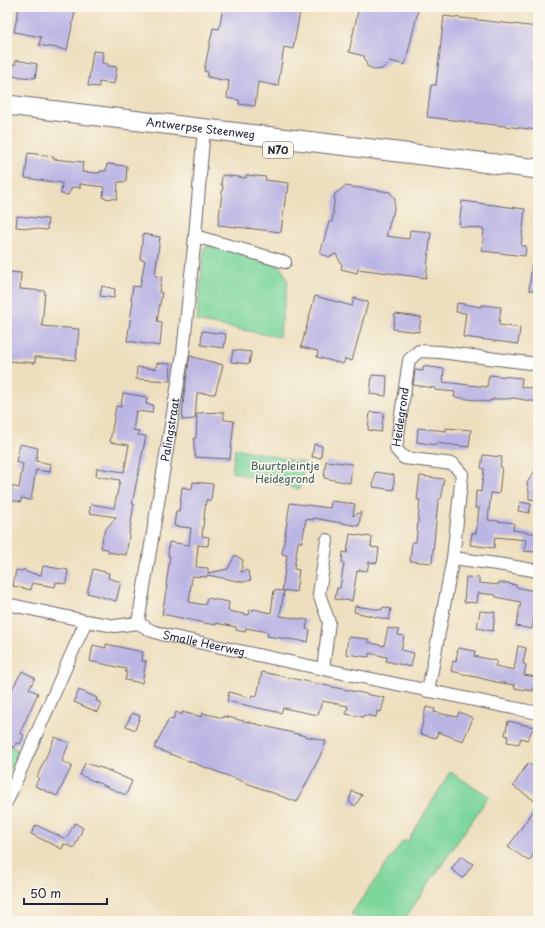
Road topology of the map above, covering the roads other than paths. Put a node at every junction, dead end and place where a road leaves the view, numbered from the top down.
1 (7, 105) edge
2 (7, 118) edge
3 (203, 135) junction
4 (538, 169) edge
5 (538, 181) edge
6 (195, 236) junction
7 (285, 262) dead end
8 (538, 364) edge
9 (327, 540) dead end
10 (452, 558) junction
11 (538, 571) edge
12 (7, 604) edge
13 (86, 621) junction
14 (138, 623) junction
15 (323, 669) junction
16 (428, 691) junction
17 (538, 713) edge
18 (7, 801) edge

1 - 3 main road, Antwerpse Steenweg / N70
2 - 3 main road, Antwerpse Steenweg / N70
3 - 4 main road, Antwerpse Steenweg / N70
3 - 5 main road, Antwerpse Steenweg / N70
3 - 6 street, Palingstraat
6 - 7 street
6 - 14 street, Palingstraat
8 - 10 street, Heidegrond
9 - 15 street
10 - 11 street
10 - 16 street, Heidegrond
12 - 13 street
13 - 14 street
13 - 18 street
14 - 15 street, Smalle Heerweg
15 - 16 street, Smalle Heerweg
16 - 17 street, Smalle Heerweg

